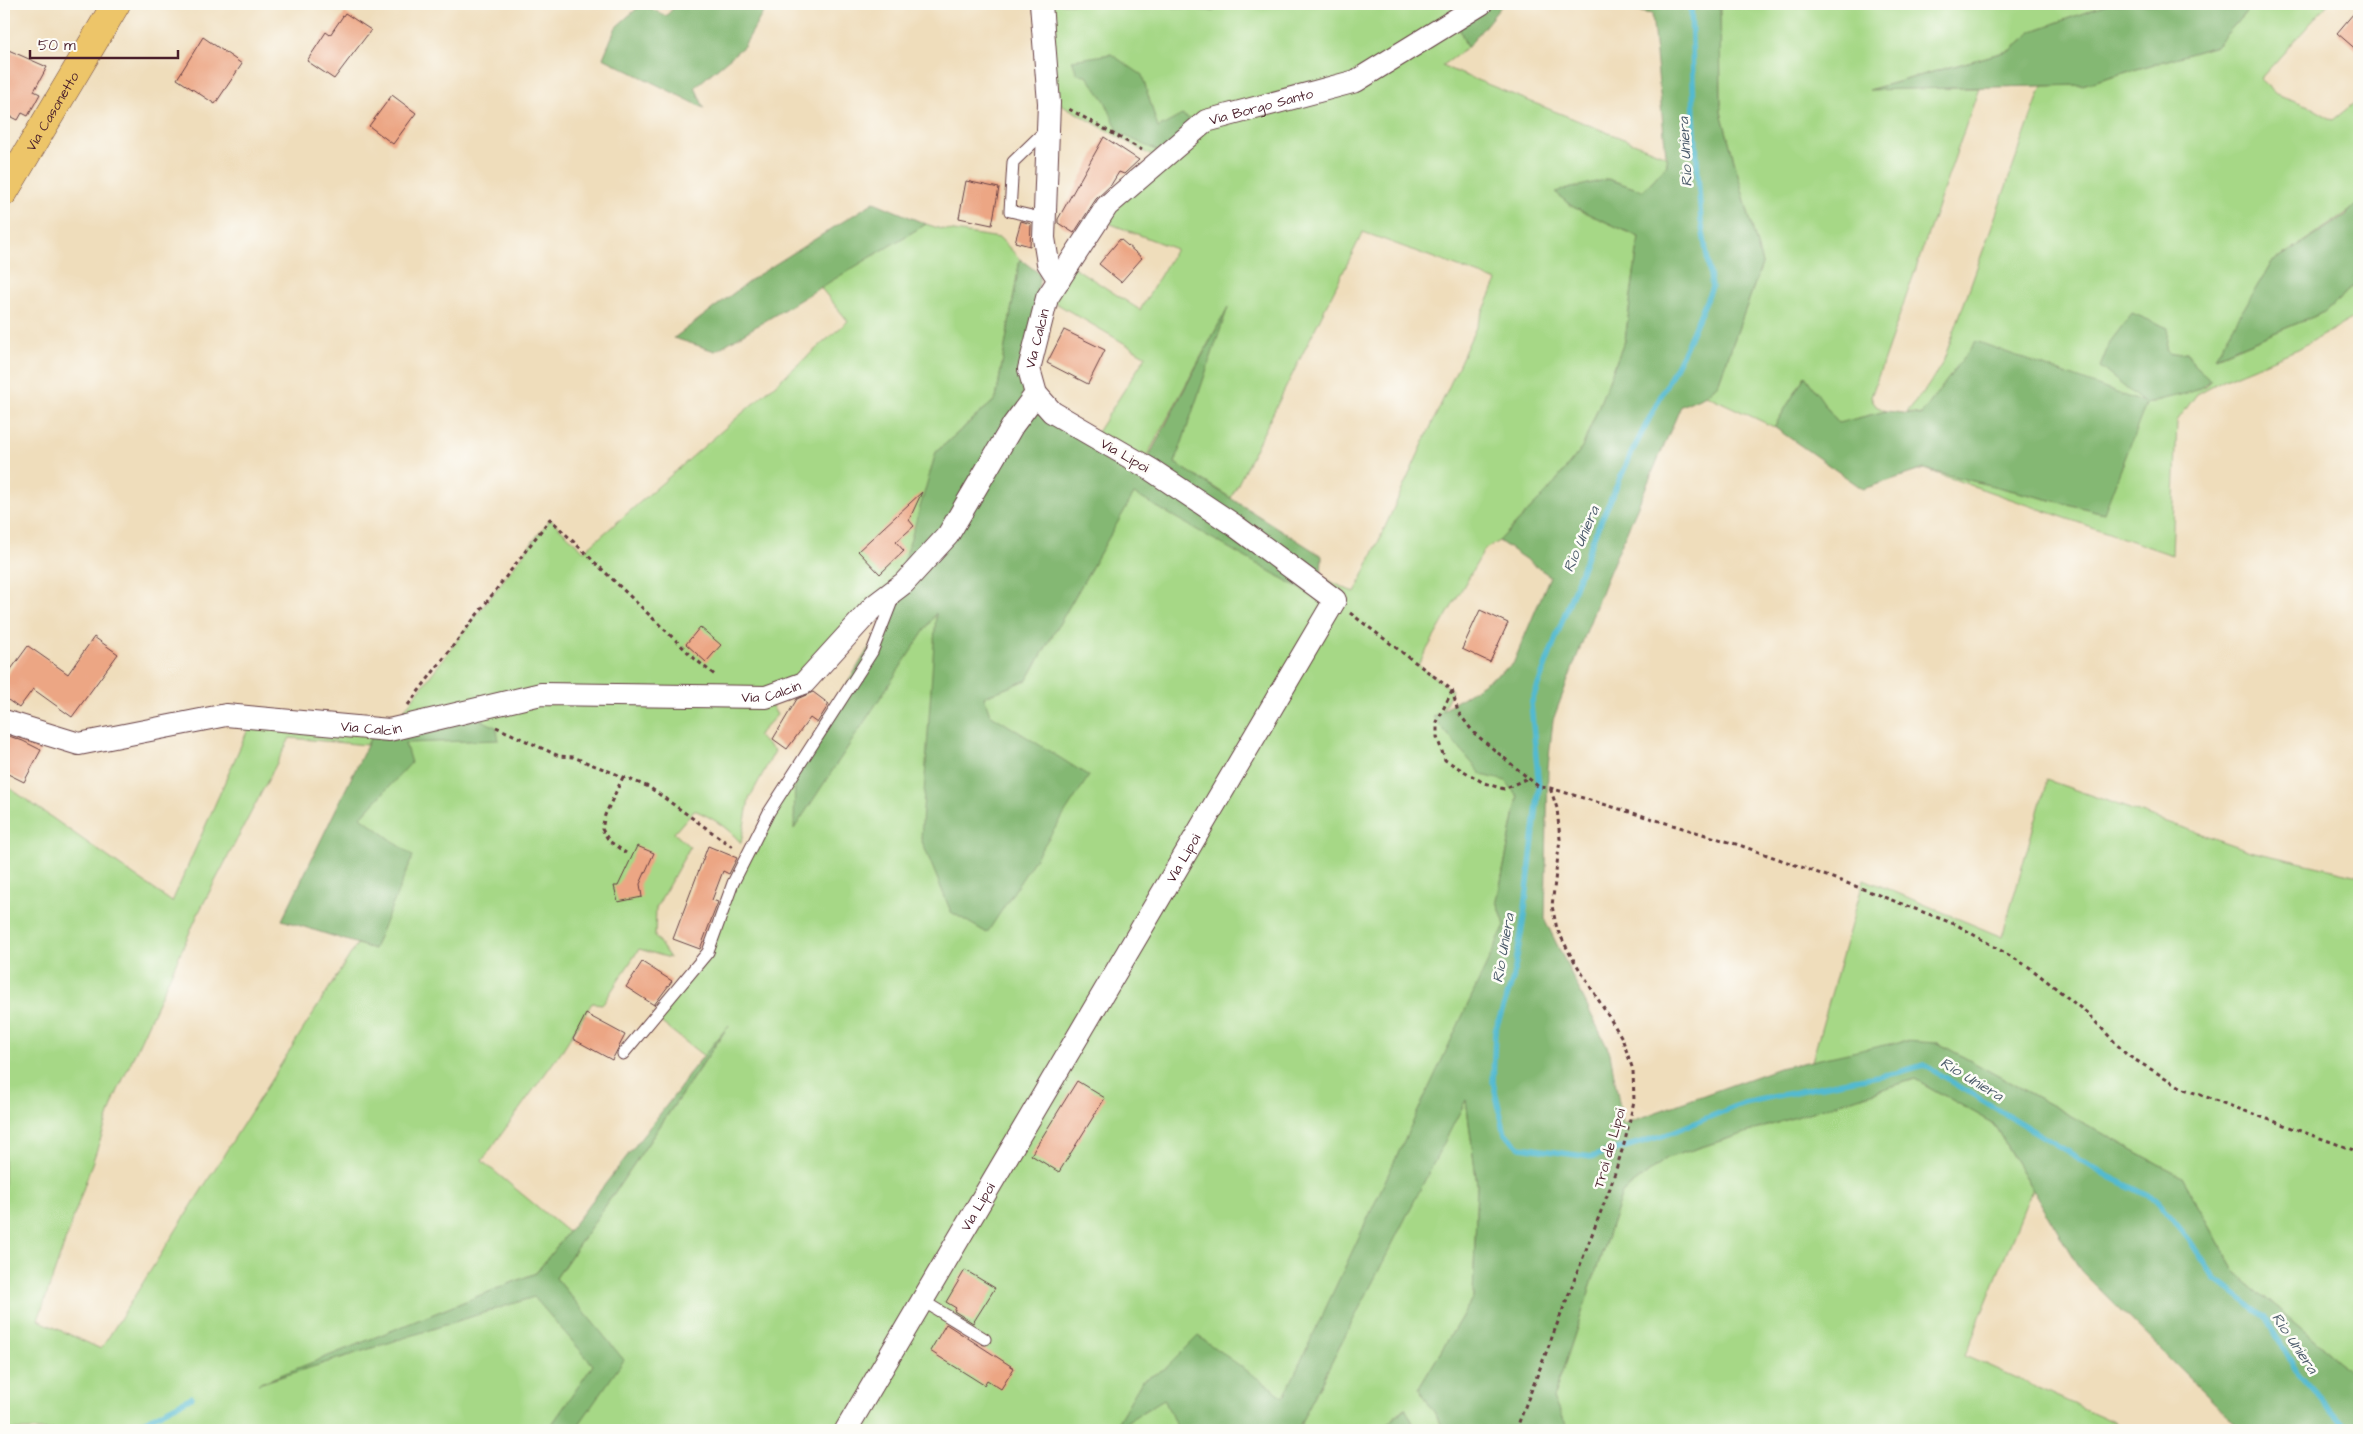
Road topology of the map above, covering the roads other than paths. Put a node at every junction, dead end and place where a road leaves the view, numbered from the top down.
1 (116, 4) edge
2 (1041, 4) edge
3 (1481, 4) edge
4 (1048, 128) junction
5 (4, 192) edge
6 (1045, 219) junction
7 (1060, 280) junction
8 (1036, 394) junction
9 (896, 590) junction
10 (4, 721) edge
11 (623, 1054) dead end
12 (923, 1301) junction
13 (985, 1339) dead end
14 (846, 1430) edge

1 - 5 main road, Via Casonetto
2 - 4 street
3 - 7 street, Via Borgo Santo
4 - 6 street
4 - 6 lane
6 - 7 street
7 - 8 street, Via Calcin
8 - 9 street, Via Calcin
8 - 12 street, Via Lipoi
9 - 10 street, Via Calcin
9 - 11 lane
12 - 13 lane
12 - 14 street, Via Lipoi

